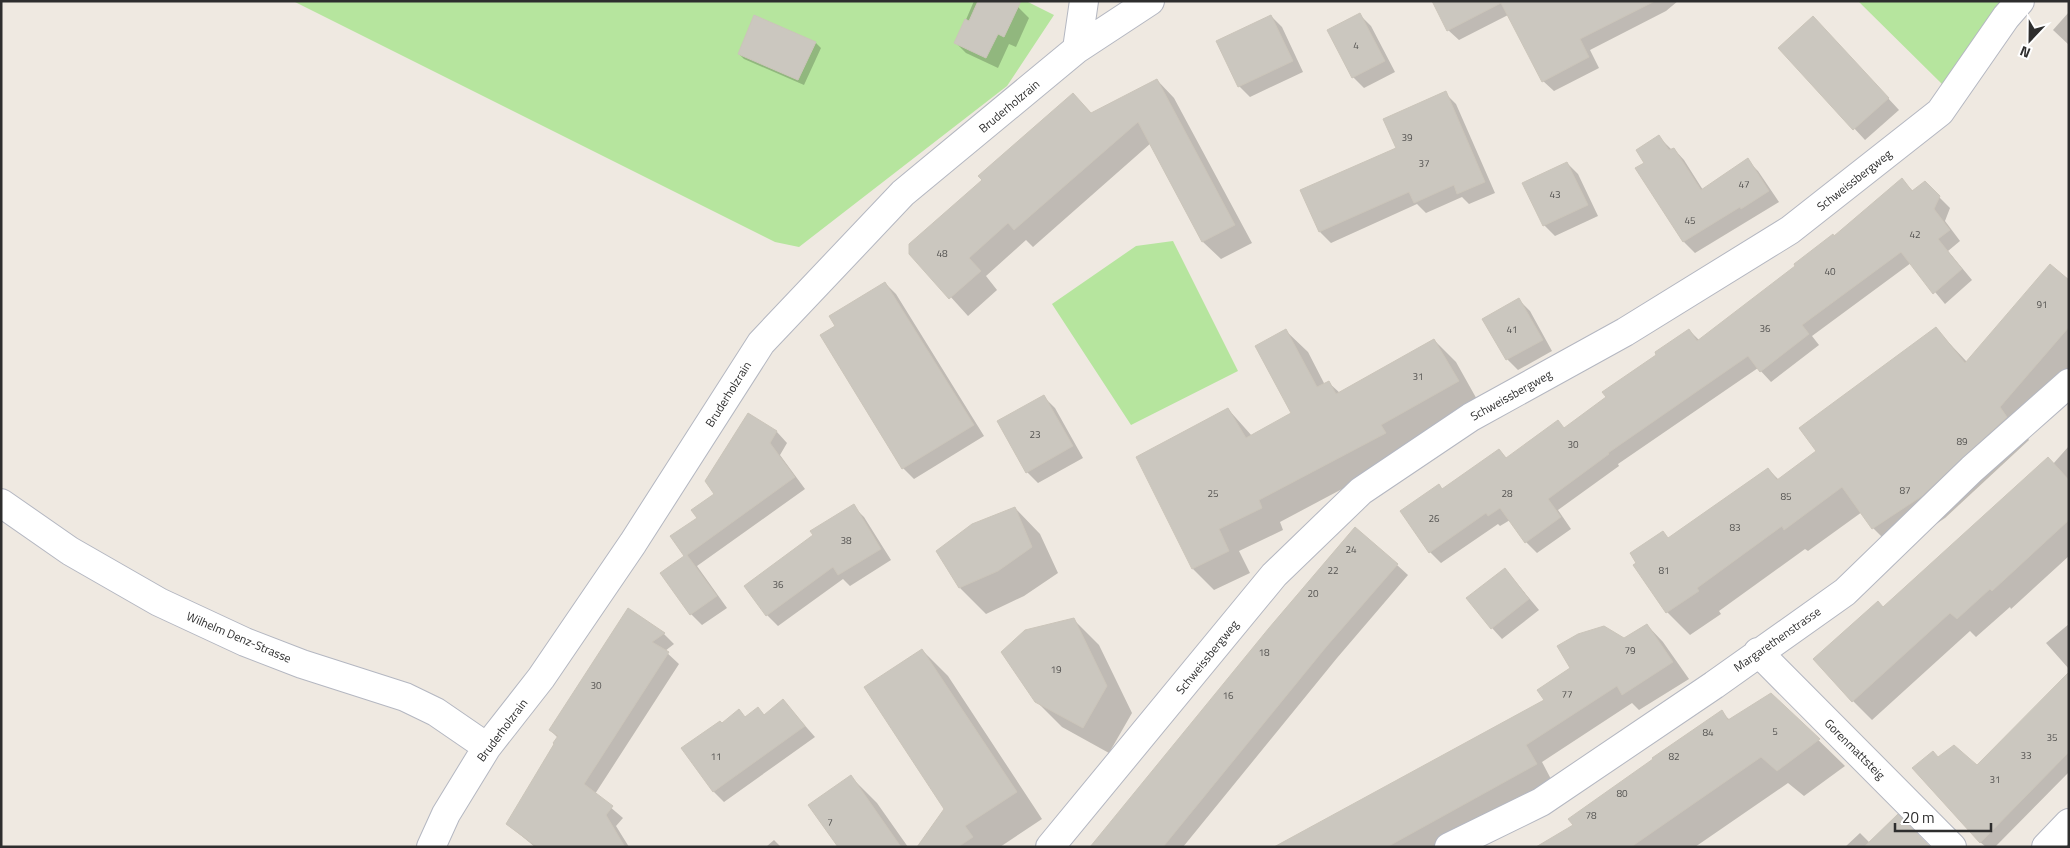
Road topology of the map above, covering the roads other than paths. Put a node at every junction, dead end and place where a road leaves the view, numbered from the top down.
1 (1084, 1) edge
2 (1150, 1) edge
3 (2020, 1) edge
4 (1077, 49) junction
5 (2069, 383) edge
6 (1, 504) edge
7 (1758, 652) junction
8 (487, 747) junction
9 (2069, 823) edge
10 (430, 847) edge
11 (1050, 847) edge
12 (1449, 847) edge
13 (1952, 847) edge
14 (2046, 847) edge

1 - 4 street
2 - 4 street, Bruderholzrain
3 - 11 street, Schweissbergweg
4 - 8 street, Bruderholzrain
5 - 7 street, Margarethenstrasse
6 - 8 street, Wilhelm Denz-Strasse
7 - 12 street, Margarethenstrasse
7 - 13 street, Gorenmattsteig
8 - 10 street, Bruderholzrain
9 - 14 street

